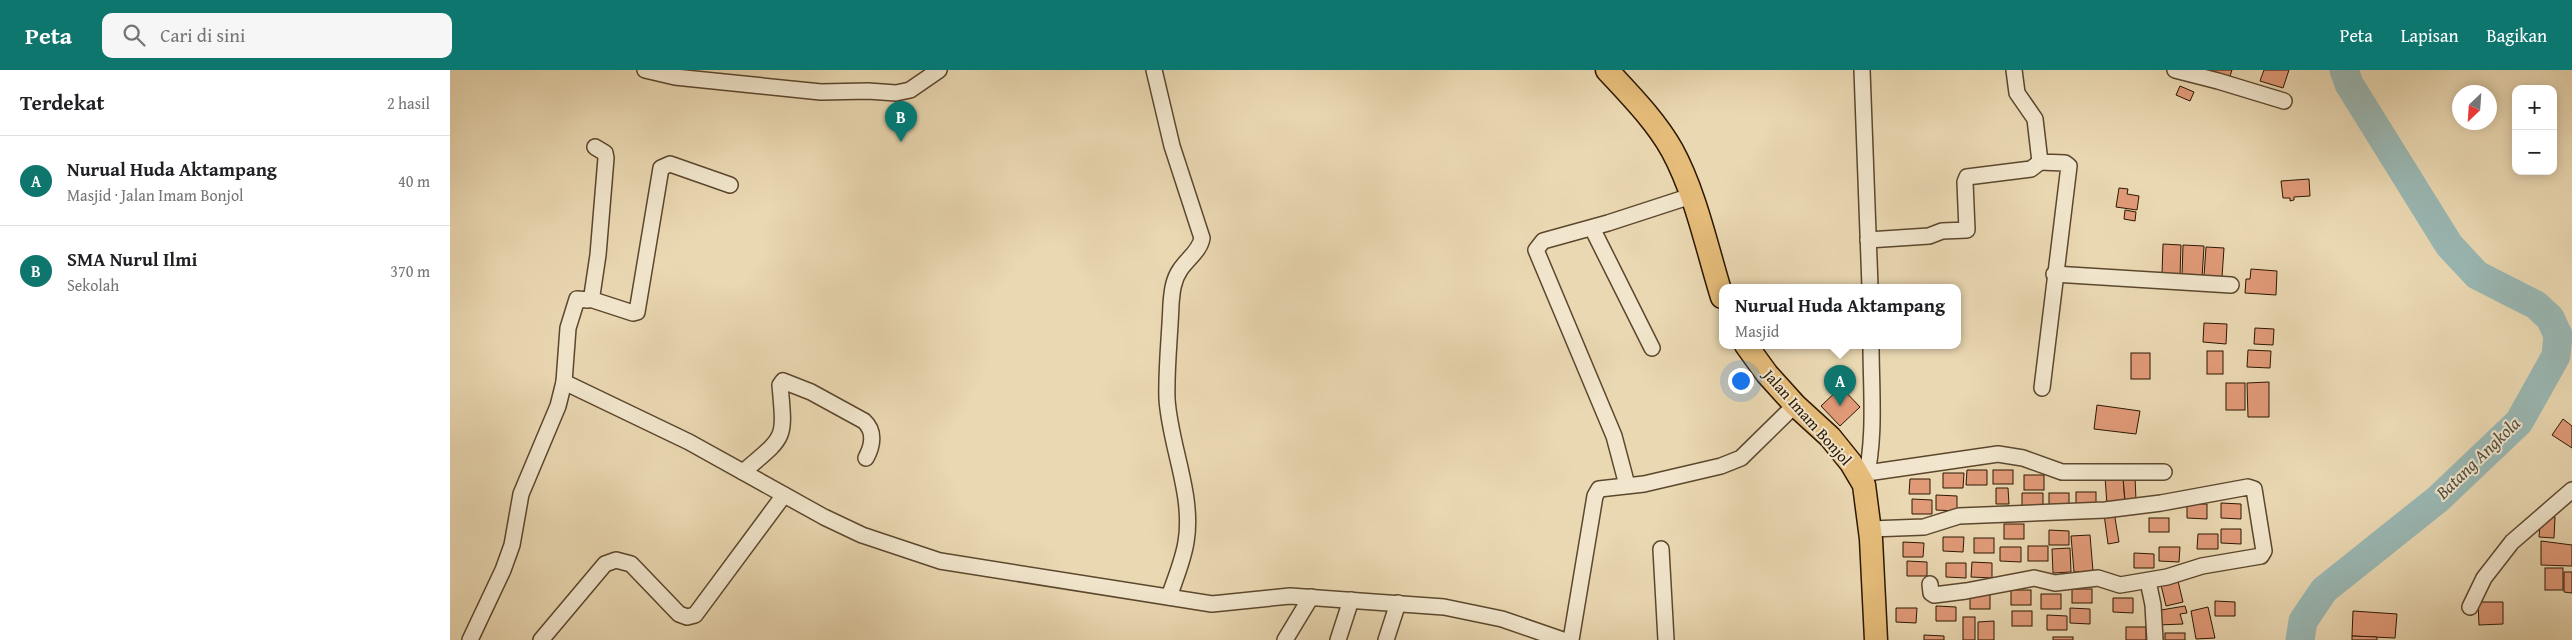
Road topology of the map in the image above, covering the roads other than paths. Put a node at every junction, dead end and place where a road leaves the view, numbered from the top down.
1 (645, 70) edge
2 (939, 70) edge
3 (1154, 70) edge
4 (1607, 70) edge
5 (1862, 70) edge
6 (2014, 70) edge
7 (2175, 70) edge
8 (2284, 102) dead end
9 (596, 146) dead end
10 (2040, 162) junction
11 (730, 184) dead end
12 (1690, 196) junction
13 (1592, 228) junction
14 (1868, 240) junction
15 (2054, 274) junction
16 (1870, 284) edge
17 (2231, 285) dead end
18 (1719, 288) edge
19 (590, 300) junction
20 (1652, 348) dead end
21 (1749, 349) edge
22 (1871, 349) edge
23 (564, 382) junction
24 (2042, 388) dead end
25 (1795, 405) junction
26 (866, 458) dead end
27 (743, 472) junction
28 (2164, 472) dead end
29 (1865, 479) junction
30 (1627, 485) junction
31 (2572, 490) edge
32 (784, 495) junction
33 (1871, 530) junction
34 (1661, 549) dead end
35 (2148, 581) junction
36 (1930, 584) dead end
37 (1169, 597) junction
38 (1311, 597) junction
39 (1351, 600) junction
40 (1398, 603) junction
41 (2470, 607) dead end
42 (470, 640) edge
43 (541, 640) edge
44 (1285, 640) edge
45 (1338, 640) edge
46 (1386, 640) edge
47 (1563, 640) edge
48 (1571, 640) edge
49 (1666, 640) edge
50 (1876, 640) edge
51 (2155, 640) edge

1 - 2 street
3 - 37 street
4 - 12 highway
5 - 14 street
6 - 10 street
7 - 8 street
9 - 19 street
10 - 14 street
10 - 15 street
11 - 19 street
12 - 13 street
12 - 18 highway
13 - 20 street
13 - 30 street
14 - 16 street
15 - 17 street
15 - 24 street
19 - 23 street
21 - 25 highway, Jalan Imam Bonjol
22 - 29 street
23 - 27 street
23 - 42 street
25 - 29 highway, Jalan Imam Bonjol
25 - 30 street
26 - 27 street
27 - 32 street
28 - 29 street
29 - 33 highway, Jalan Imam Bonjol
30 - 48 street
31 - 41 street
32 - 37 street
32 - 43 street
33 - 35 street
33 - 50 highway, Jalan Imam Bonjol
34 - 49 street
35 - 36 street
35 - 51 street
37 - 38 street
38 - 39 street
38 - 44 street
39 - 40 street
39 - 45 street
40 - 46 street
40 - 47 street

